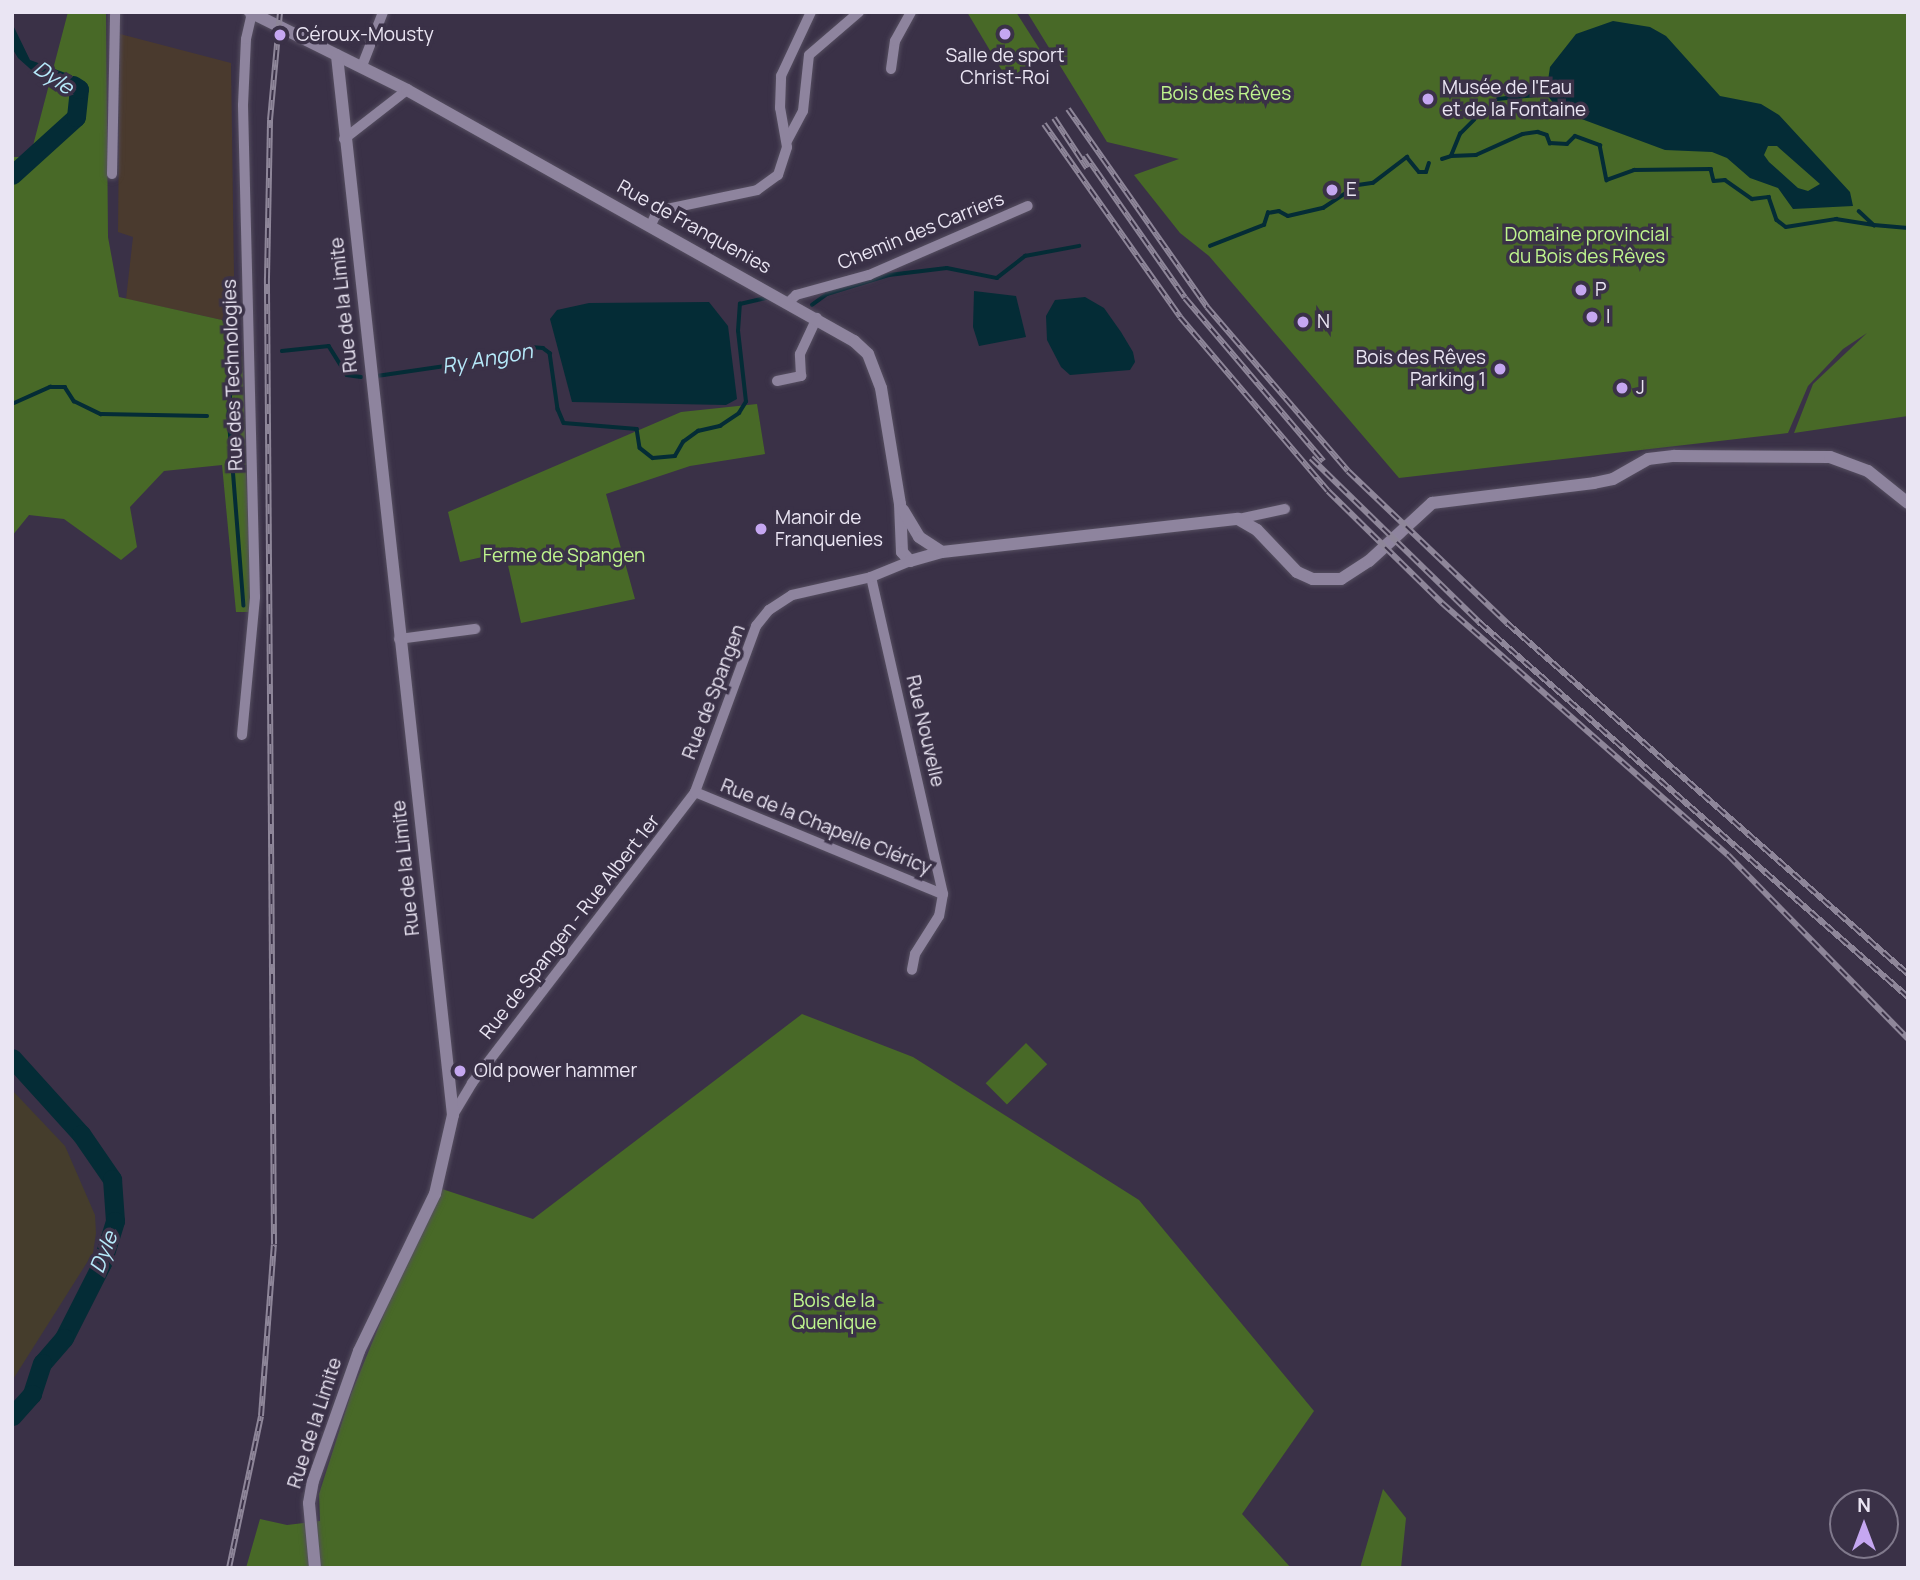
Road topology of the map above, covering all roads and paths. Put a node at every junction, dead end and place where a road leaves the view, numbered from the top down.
1 (115, 12) edge
2 (383, 12) edge
3 (811, 12) edge
4 (859, 12) edge
5 (911, 12) edge
6 (251, 13) edge
7 (337, 55) junction
8 (362, 66) junction
9 (891, 69) dead end
10 (407, 90) junction
11 (344, 139) junction
12 (787, 141) junction
13 (112, 174) dead end
14 (1027, 206) dead end
15 (651, 225) junction
16 (789, 302) junction
17 (817, 318) junction
18 (777, 381) dead end
19 (1908, 503) edge
20 (900, 504) junction
21 (1285, 509) dead end
22 (1238, 519) junction
23 (924, 545) junction
24 (905, 552) junction
25 (871, 577) junction
26 (475, 629) dead end
27 (399, 639) junction
28 (242, 735) dead end
29 (695, 792) junction
30 (943, 894) junction
31 (912, 970) dead end
32 (450, 1083) junction
33 (472, 1083) junction
34 (453, 1115) junction
35 (315, 1568) edge

1 - 13 street
2 - 8 street
3 - 12 street
4 - 12 street
5 - 9 street
6 - 7 street, Rue de Franquenies
6 - 28 street, Rue des Technologies
7 - 8 street, Rue de Franquenies
7 - 11 street, Rue de la Limite
8 - 10 street, Rue de Franquenies
10 - 11 street
10 - 15 street, Rue de Franquenies
11 - 27 street, Rue de la Limite
12 - 15 street
14 - 16 street, Chemin des Carriers
15 - 16 street, Rue de Franquenies
16 - 17 street, Rue de Franquenies
17 - 18 street
17 - 20 street, Rue de Franquenies
19 - 22 street
20 - 23 street, Rue de Franquenies
20 - 24 street, Rue de Franquenies
21 - 22 street
22 - 23 street
23 - 24 street
23 - 24 street
24 - 25 street, Rue de Spangen
25 - 29 street, Rue de Spangen
25 - 30 street, Rue Nouvelle
26 - 27 street
27 - 32 street, Rue de la Limite
29 - 30 street, Rue de la Chapelle Cléricy
29 - 33 street, Rue de Spangen - Rue Albert 1er
30 - 31 street, Rue de la Chapelle Cléricy
32 - 33 street
32 - 34 street, Rue de la Limite
33 - 34 street, Rue de Spangen - Rue Albert 1er
34 - 35 street, Rue de la Limite

